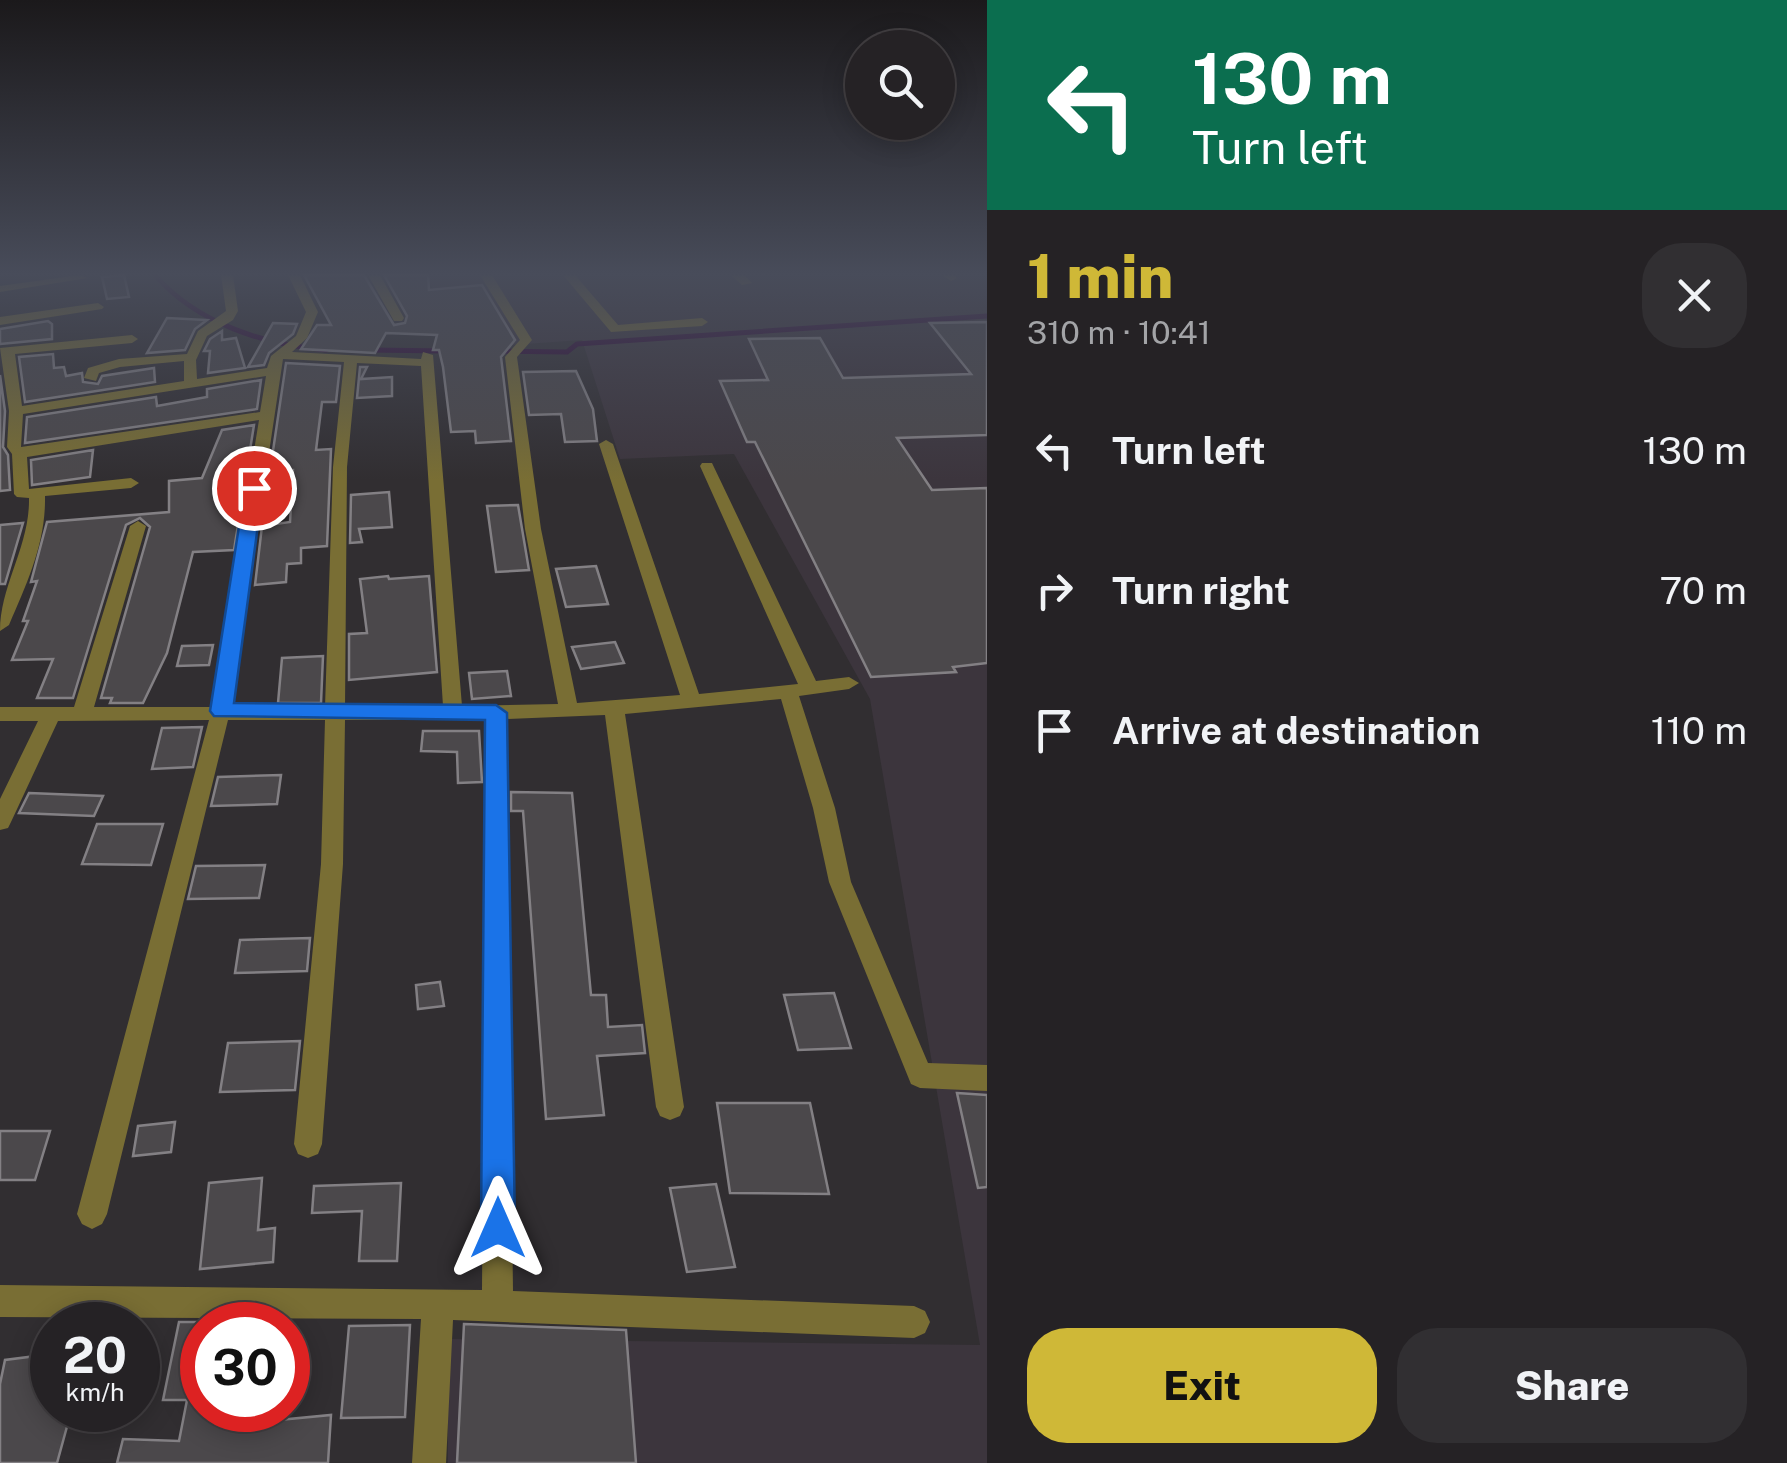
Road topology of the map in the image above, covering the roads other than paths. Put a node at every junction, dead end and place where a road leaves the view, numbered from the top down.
1 (86, 343) edge
2 (198, 343) edge
3 (293, 343) edge
4 (523, 343) edge
5 (290, 348) junction
6 (4, 351) edge
7 (191, 357) junction
8 (351, 360) junction
9 (276, 371) junction
10 (91, 378) dead end
11 (191, 385) junction
12 (16, 411) junction
13 (267, 415) junction
14 (606, 444) dead end
15 (19, 454) junction
16 (707, 466) dead end
17 (131, 483) dead end
18 (37, 494) junction
19 (138, 526) dead end
20 (0, 625) edge
21 (849, 683) dead end
22 (799, 691) junction
23 (692, 702) junction
24 (569, 708) junction
25 (614, 708) junction
26 (222, 711) junction
27 (336, 712) junction
28 (453, 712) junction
29 (496, 713) junction
30 (0, 714) edge
31 (51, 714) junction
32 (82, 714) junction
33 (0, 822) edge
34 (987, 1078) edge
35 (670, 1107) dead end
36 (308, 1144) dead end
37 (92, 1214) dead end
38 (0, 1302) edge
39 (438, 1304) junction
40 (498, 1307) junction
41 (914, 1322) dead end
42 (428, 1463) edge

1 - 6 street
2 - 7 street
3 - 5 street
4 - 24 street
5 - 8 street
5 - 9 street
6 - 12 street
7 - 10 street
7 - 11 street
8 - 27 street
8 - 28 street
9 - 11 street
9 - 13 street
11 - 12 street
12 - 15 street
13 - 15 street
13 - 26 street
14 - 23 street
15 - 18 street
16 - 22 street
17 - 18 street
18 - 20 street
19 - 32 street
21 - 22 street
22 - 23 street
22 - 34 street
23 - 25 street
24 - 25 street
24 - 29 street
25 - 35 street
26 - 27 street
26 - 32 street
26 - 37 street
27 - 28 street
27 - 36 street
28 - 29 street
29 - 40 street
30 - 31 street
31 - 32 street
31 - 33 street
38 - 39 street
39 - 40 street
39 - 42 street
40 - 41 street

